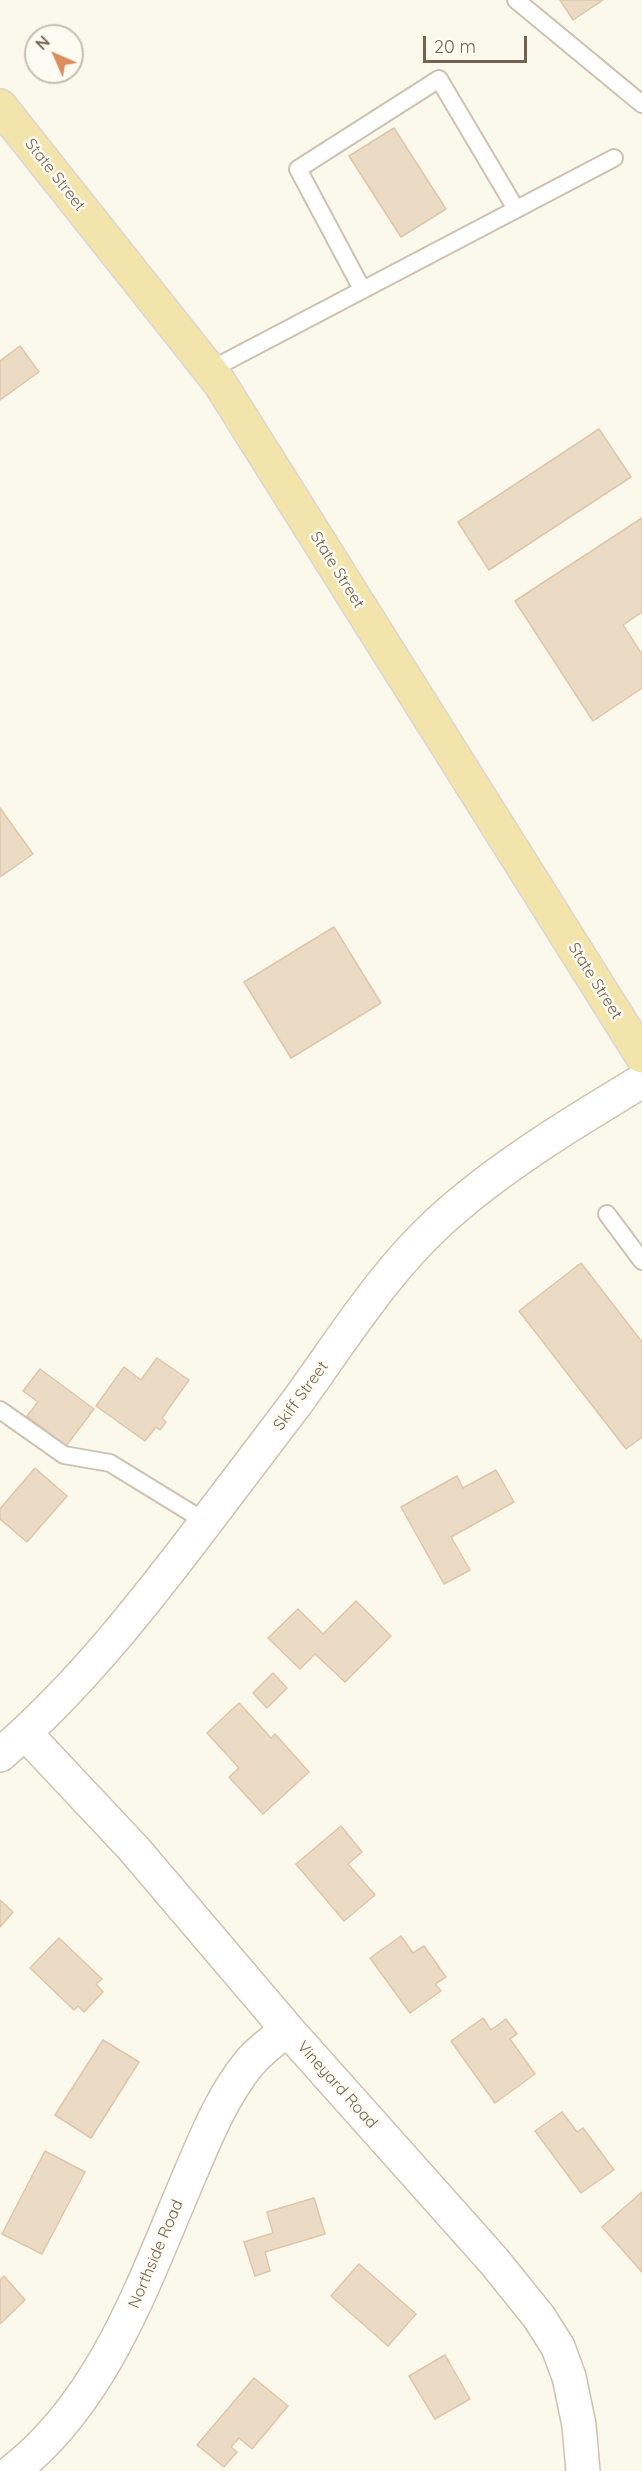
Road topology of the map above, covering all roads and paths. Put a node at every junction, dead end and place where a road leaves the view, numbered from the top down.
1 (516, 0) edge
2 (642, 104) edge
3 (0, 105) edge
4 (614, 158) dead end
5 (516, 209) junction
6 (362, 290) junction
7 (210, 370) junction
8 (642, 1056) edge
9 (642, 1081) edge
10 (606, 1214) dead end
11 (642, 1261) edge
12 (0, 1410) edge
13 (206, 1522) junction
14 (26, 1733) junction
15 (0, 1755) edge
16 (287, 2029) junction
17 (13, 2471) edge
18 (583, 2471) edge

1 - 2 lane
3 - 7 main road, State Street
4 - 5 lane
5 - 6 lane
5 - 6 lane
6 - 7 lane
7 - 8 main road, State Street
9 - 13 street, Skiff Street
10 - 11 lane
12 - 13 lane
13 - 14 street, Skiff Street
14 - 15 street, Skiff Street
14 - 16 street, Vineyard Road
16 - 17 street, Northside Road
16 - 18 street, Vineyard Road

